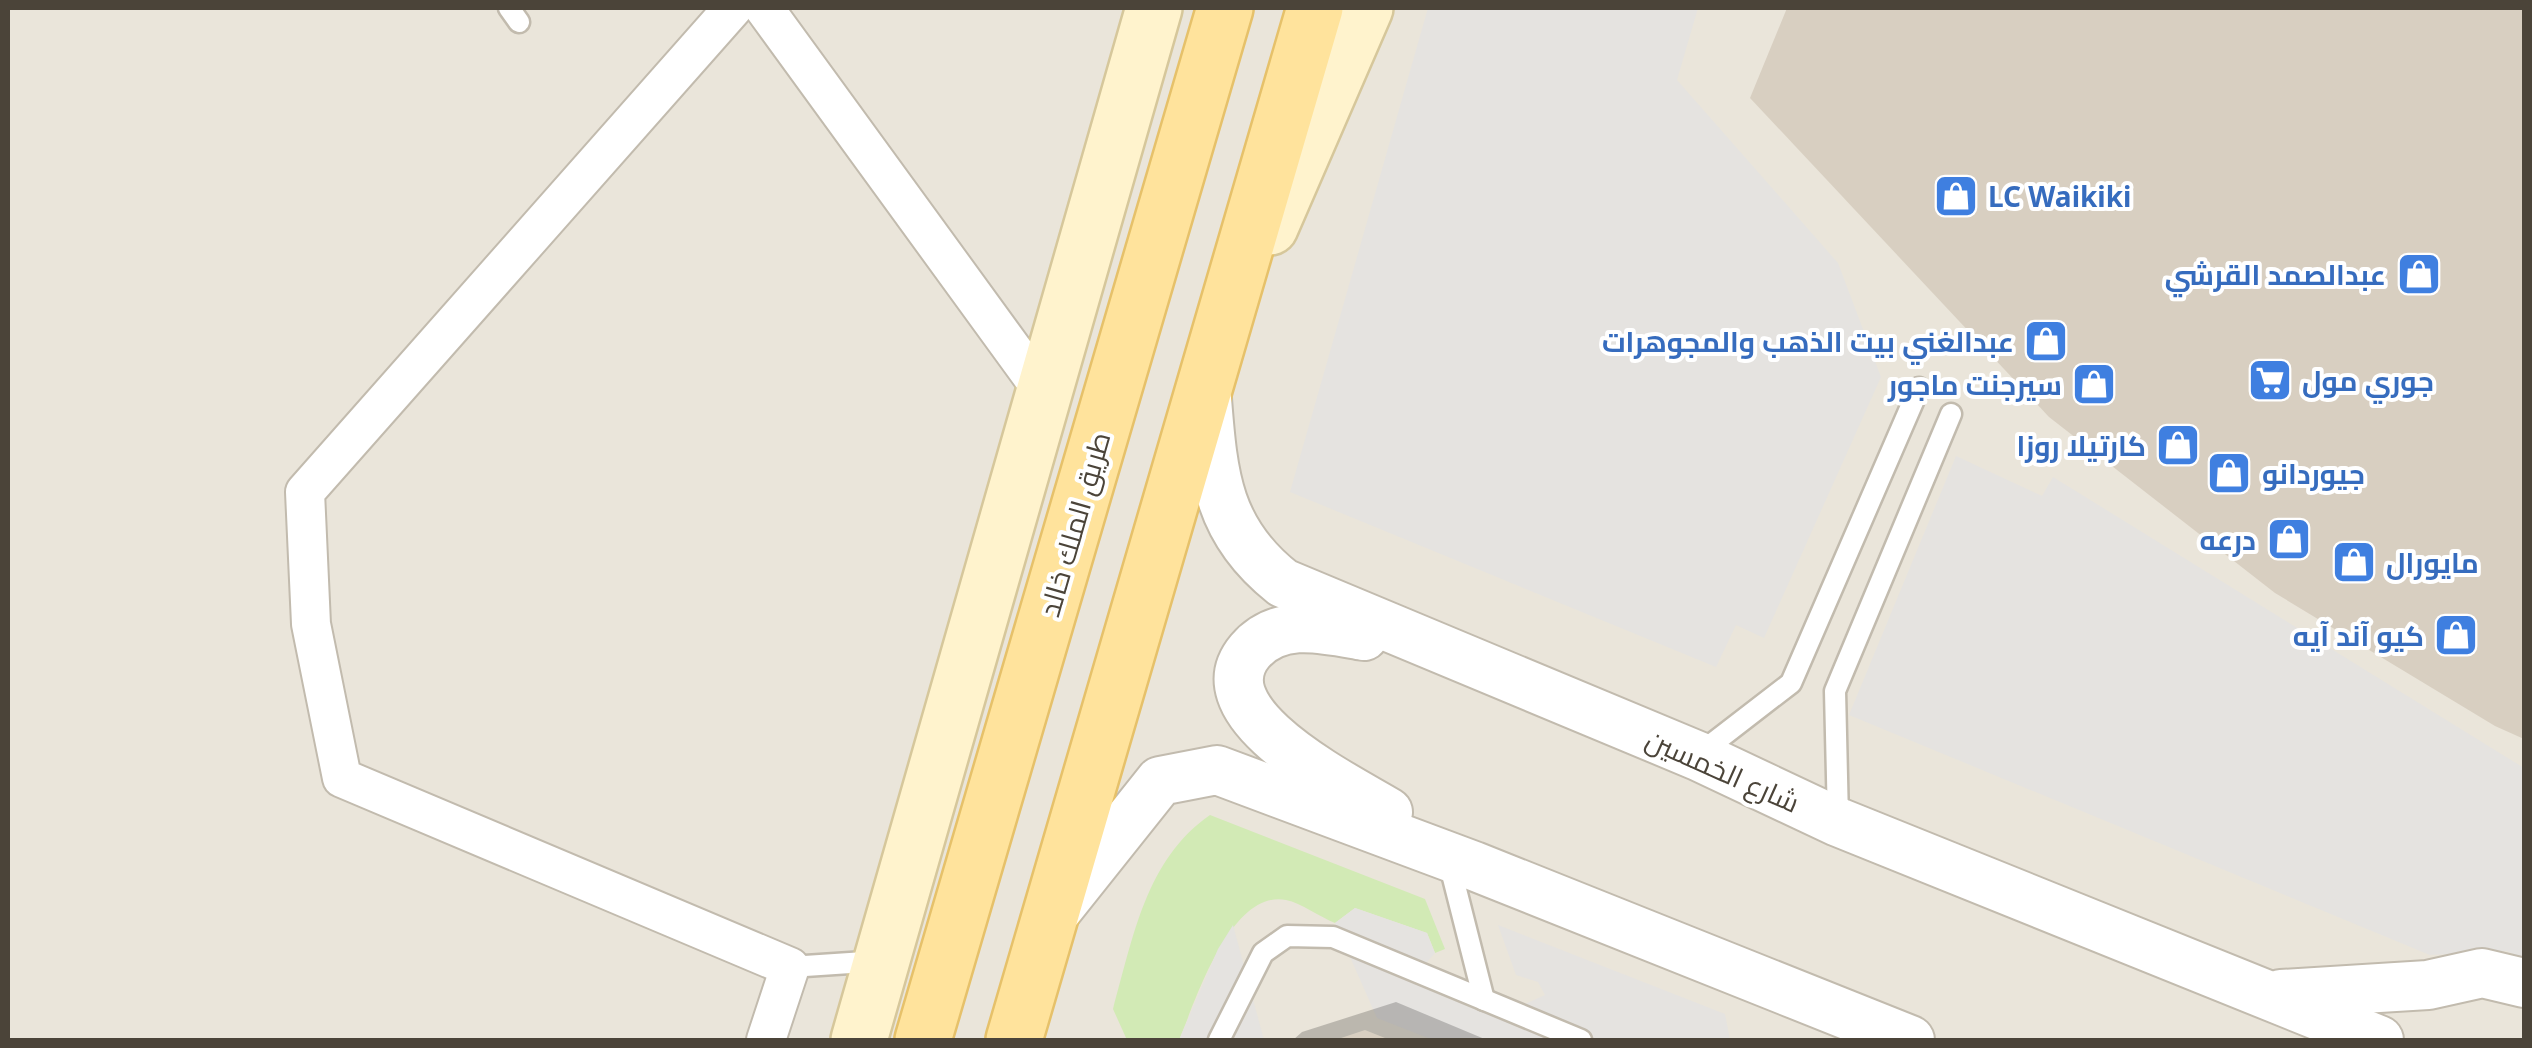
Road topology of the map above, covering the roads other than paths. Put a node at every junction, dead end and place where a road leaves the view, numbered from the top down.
1 (733, 8) edge
2 (764, 8) edge
3 (1154, 8) edge
4 (1224, 8) edge
5 (1315, 8) edge
6 (1365, 8) edge
7 (1206, 376) junction
8 (1919, 388) dead end
9 (1045, 394) junction
10 (1952, 414) dead end
11 (1422, 645) junction
12 (1698, 756) junction
13 (1838, 822) junction
14 (1461, 861) junction
15 (1050, 920) junction
16 (882, 960) junction
17 (790, 968) junction
18 (2524, 983) edge
19 (2264, 996) junction
20 (1484, 1000) junction
21 (1885, 1036) edge
22 (766, 1040) edge
23 (858, 1040) edge
24 (923, 1040) edge
25 (1014, 1040) edge
26 (1025, 1040) edge
27 (1219, 1040) edge
28 (1580, 1040) edge
29 (2379, 1040) edge

1 - 17 street
2 - 9 street
3 - 9 main road
4 - 24 main road, طريق الملك خالد
5 - 7 main road
6 - 7 main road
7 - 11 street, شارع الخمسين
7 - 15 main road
8 - 12 lane
9 - 16 main road
10 - 13 lane
11 - 12 street, شارع الخمسين
11 - 14 street
12 - 13 street, شارع الخمسين
13 - 19 street, شارع الخمسين
14 - 15 street
14 - 20 lane
14 - 21 street
15 - 25 main road
15 - 26 main road
16 - 17 lane
16 - 23 main road
17 - 22 street
18 - 19 street
19 - 29 street, شارع الخمسين
20 - 27 lane
20 - 28 lane

